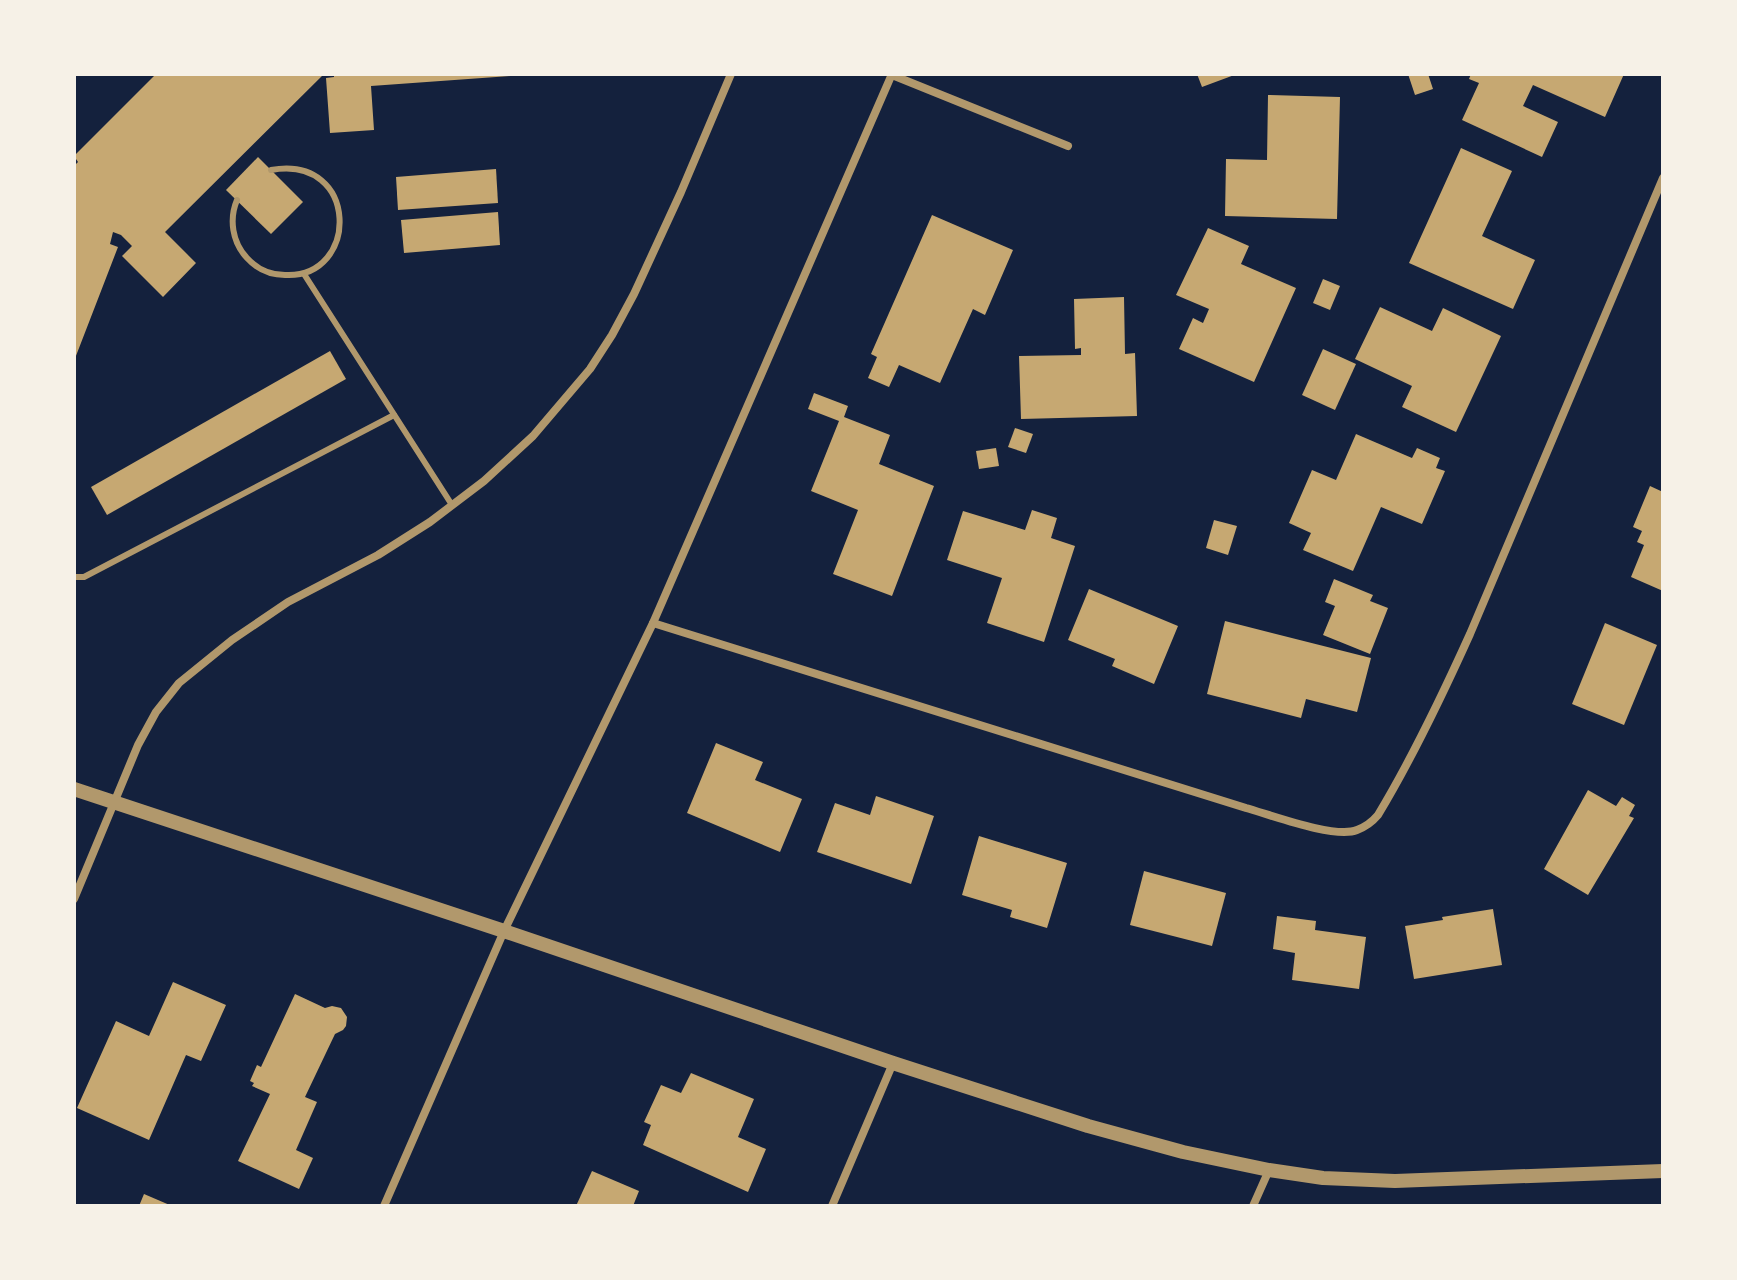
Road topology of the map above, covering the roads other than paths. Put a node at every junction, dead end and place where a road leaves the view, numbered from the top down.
1 (731, 74) edge
2 (892, 74) edge
3 (1068, 146) dead end
4 (271, 170) dead end
5 (1663, 178) edge
6 (237, 200) dead end
7 (304, 274) junction
8 (394, 415) junction
9 (452, 505) junction
10 (74, 577) edge
11 (653, 623) junction
12 (74, 789) edge
13 (115, 801) junction
14 (74, 899) edge
15 (504, 931) junction
16 (893, 1063) junction
17 (1269, 1170) junction
18 (1663, 1171) edge
19 (384, 1206) edge
20 (832, 1206) edge
21 (1253, 1206) edge

1 - 9 street
2 - 3 street
2 - 11 street
4 - 7 lane
5 - 11 street
6 - 7 lane
7 - 8 lane
8 - 9 lane
8 - 10 lane
9 - 13 street
11 - 15 street
12 - 13 street
13 - 14 street
13 - 15 street
15 - 16 street
15 - 19 street
16 - 17 street
16 - 20 street
17 - 18 street
17 - 21 street

